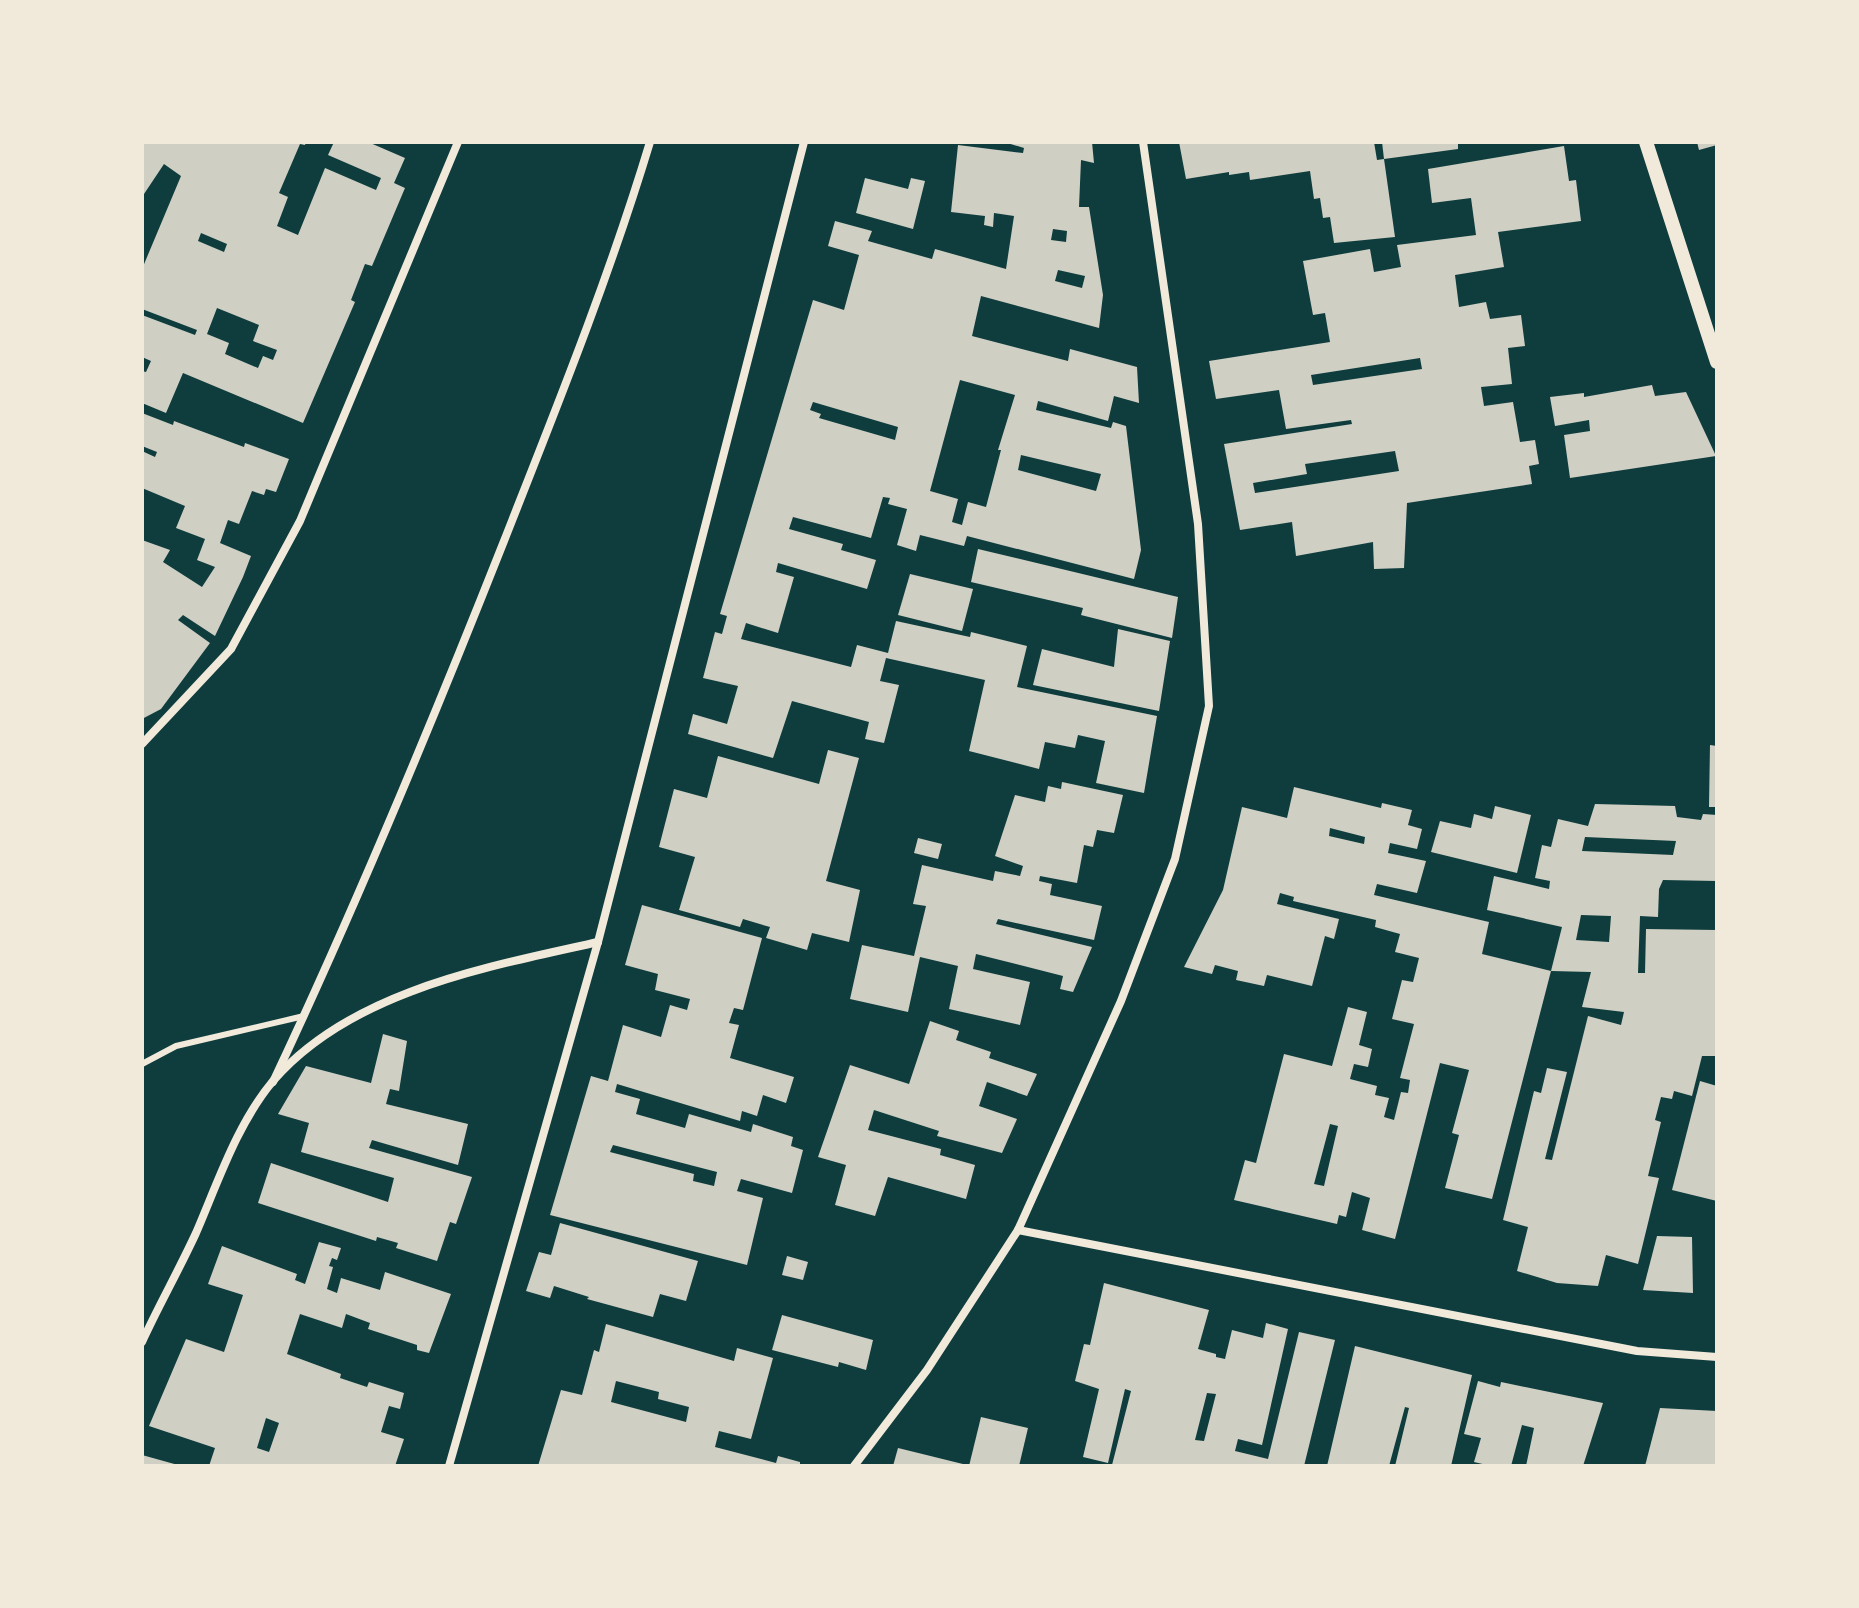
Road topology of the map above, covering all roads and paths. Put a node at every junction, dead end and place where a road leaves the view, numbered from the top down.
1 (458, 142) edge
2 (650, 142) edge
3 (804, 142) edge
4 (1143, 142) edge
5 (1646, 142) edge
6 (1717, 362) edge
7 (142, 744) edge
8 (598, 942) junction
9 (304, 1016) junction
10 (142, 1064) edge
11 (273, 1082) junction
12 (1018, 1230) junction
13 (142, 1342) edge
14 (1717, 1357) edge
15 (449, 1466) edge
16 (854, 1466) edge

1 - 7 street
2 - 9 street
3 - 8 street
4 - 12 street
5 - 6 street
8 - 11 street
8 - 15 street
9 - 10 lane
9 - 11 street
11 - 13 street
12 - 14 street
12 - 16 street

